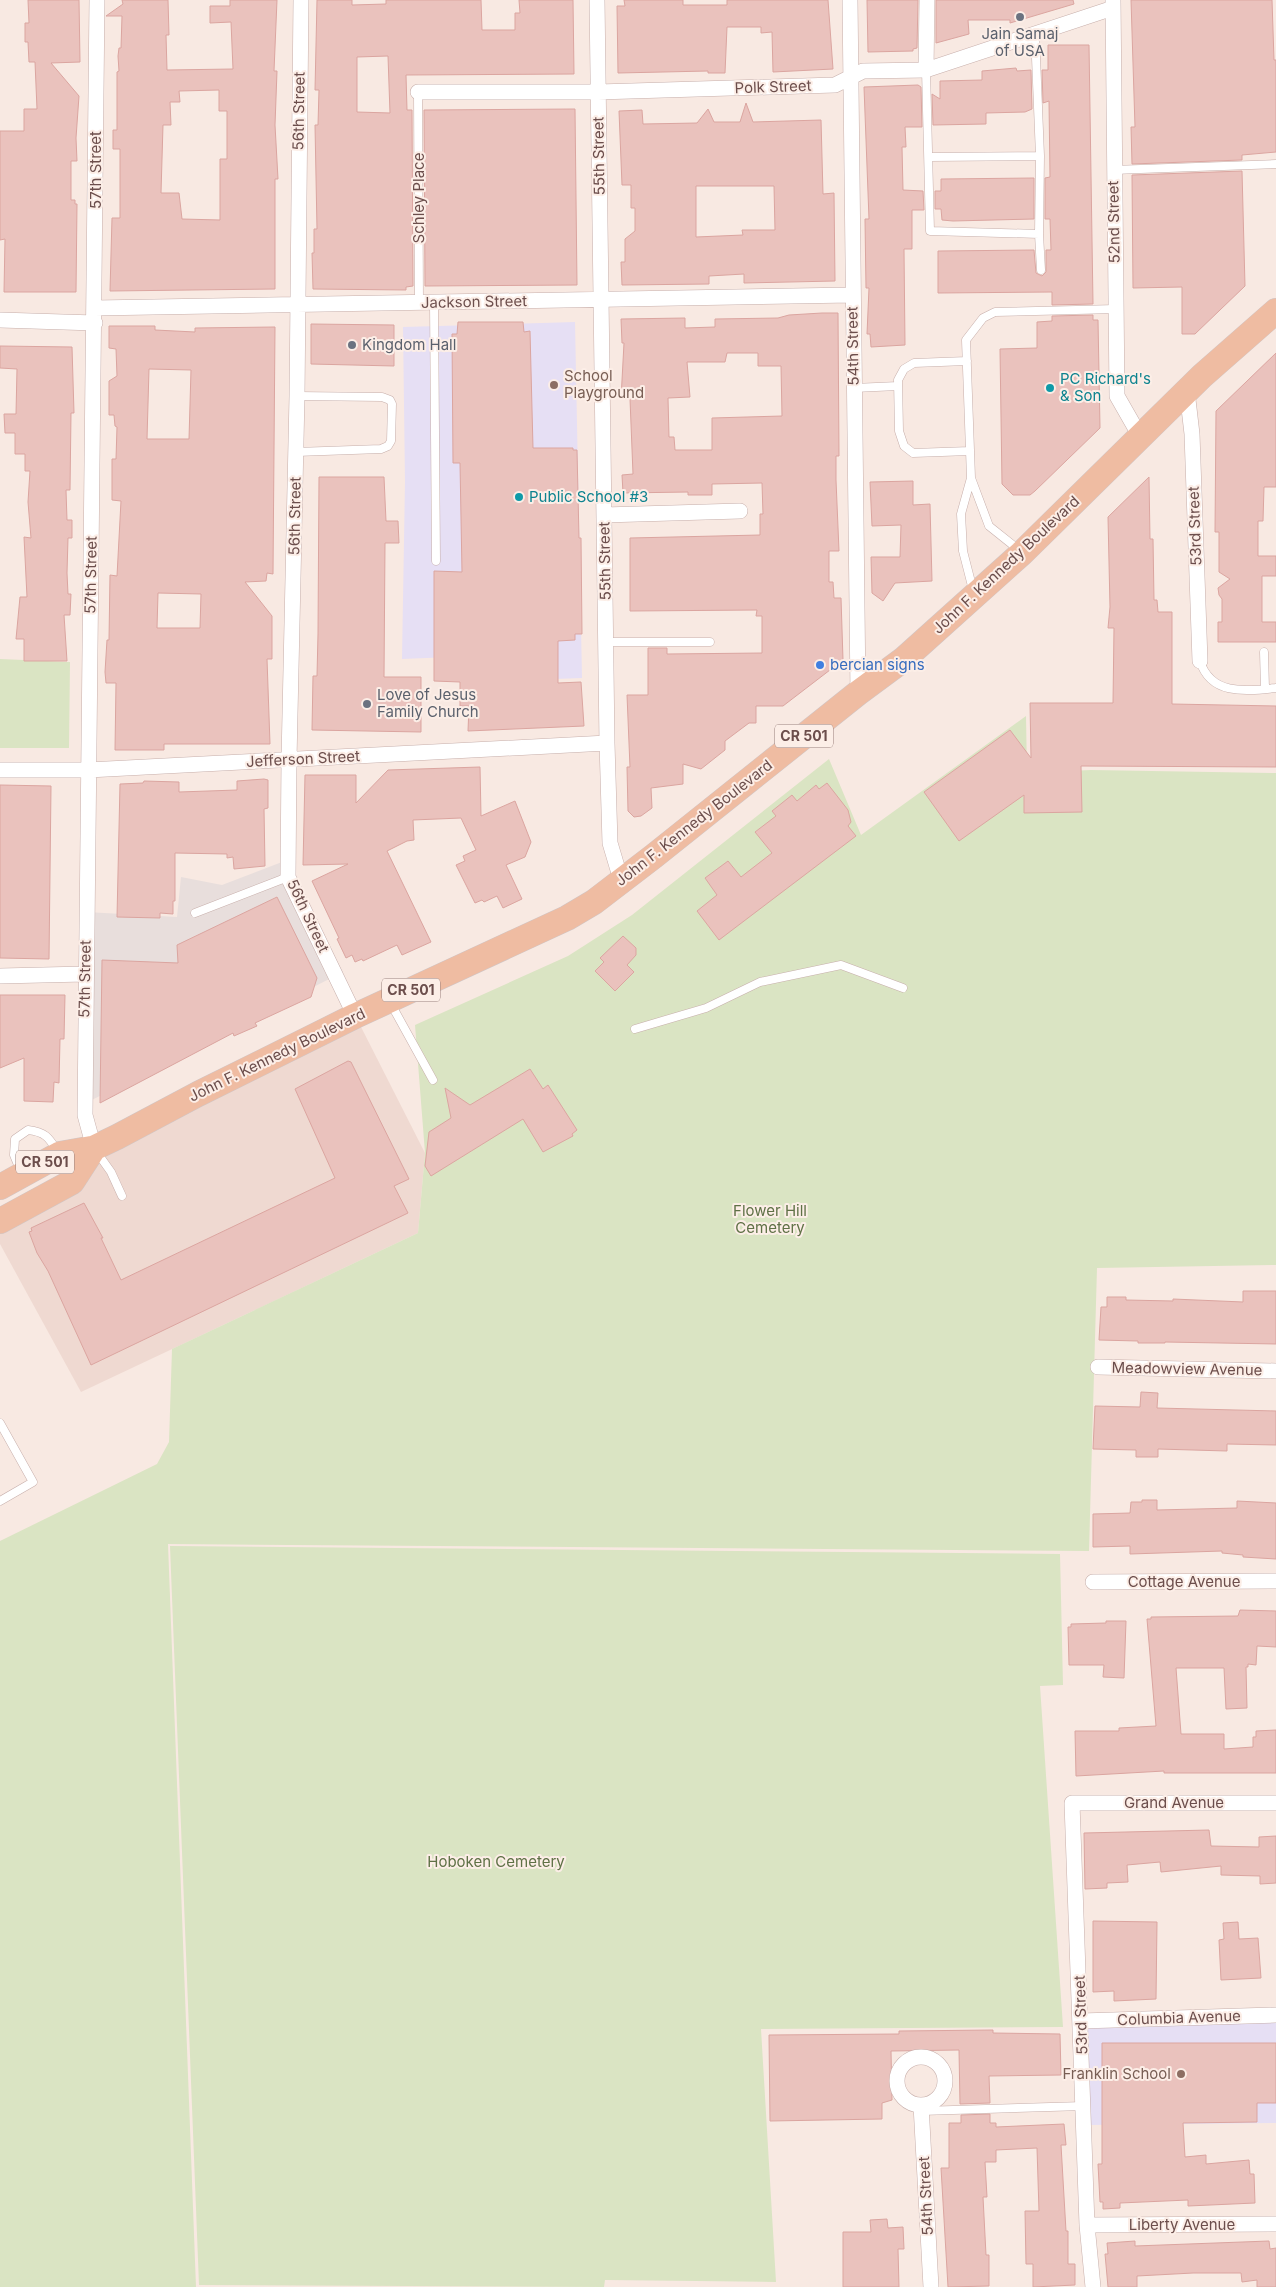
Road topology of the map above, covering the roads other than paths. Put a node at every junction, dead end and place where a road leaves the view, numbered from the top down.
1 (97, 0) edge
2 (300, 0) edge
3 (597, 0) edge
4 (850, 0) edge
5 (927, 0) edge
6 (1113, 4) edge
7 (1036, 33) junction
8 (926, 70) junction
9 (850, 78) junction
10 (418, 92) joint
11 (598, 92) junction
12 (929, 156) junction
13 (1040, 156) junction
14 (1276, 164) edge
15 (1114, 170) junction
16 (1039, 234) junction
17 (1040, 270) dead end
18 (852, 295) junction
19 (601, 300) junction
20 (427, 303) junction
21 (297, 305) junction
22 (95, 308) junction
23 (1116, 309) junction
24 (1276, 311) edge
25 (0, 320) edge
26 (94, 323) junction
27 (967, 361) junction
28 (898, 386) junction
29 (854, 388) junction
30 (1187, 391) junction
31 (297, 396) junction
32 (1141, 438) junction
33 (970, 451) junction
34 (296, 452) junction
35 (971, 478) junction
36 (740, 511) dead end
37 (604, 515) junction
38 (1022, 553) junction
39 (436, 561) dead end
40 (974, 597) junction
41 (606, 642) junction
42 (710, 642) dead end
43 (1264, 652) dead end
44 (1200, 661) joint
45 (1276, 688) edge
46 (1265, 689) junction
47 (858, 692) junction
48 (607, 743) junction
49 (289, 760) junction
50 (0, 770) edge
51 (88, 770) junction
52 (288, 877) junction
53 (621, 880) junction
54 (195, 912) dead end
55 (85, 974) junction
56 (0, 976) edge
57 (903, 988) dead end
58 (389, 1000) junction
59 (355, 1016) junction
60 (635, 1029) dead end
61 (433, 1080) dead end
62 (94, 1148) junction
63 (60, 1154) junction
64 (22, 1174) junction
65 (0, 1186) edge
66 (122, 1196) dead end
67 (0, 1221) edge
68 (1098, 1367) dead end
69 (1276, 1371) edge
70 (0, 1423) edge
71 (0, 1501) edge
72 (1276, 1581) edge
73 (1093, 1582) dead end
74 (1072, 1802) joint
75 (1276, 1802) edge
76 (1276, 2015) edge
77 (1081, 2021) junction
78 (1084, 2106) junction
79 (921, 2108) joint
80 (1276, 2224) edge
81 (1087, 2225) junction
82 (930, 2287) edge
83 (1093, 2287) edge

1 - 22 street, 57th Street
2 - 21 street, 56th Street
3 - 11 street, 55th Street
4 - 9 street, 54th Street
5 - 8 street
6 - 7 street, Polk Street
6 - 15 street, 52nd Street
7 - 8 street, Polk Street
7 - 13 lane
8 - 9 street, Polk Street
8 - 12 lane
9 - 11 street, Polk Street
9 - 18 street, 54th Street
10 - 11 street, Polk Street
10 - 20 lane, Schley Place
11 - 19 street, 55th Street
12 - 13 lane
12 - 16 lane
13 - 16 lane
14 - 15 lane
15 - 23 street, 52nd Street
16 - 17 lane
18 - 19 street, Jackson Street
18 - 29 street, 54th Street
19 - 20 street, Jackson Street
19 - 37 street, 55th Street
20 - 21 street, Jackson Street
20 - 39 lane, Schley Place
21 - 22 street, Jackson Street
21 - 31 street, 56th Street
22 - 26 street, 57th Street
23 - 27 lane
23 - 32 street, 52nd Street
24 - 30 main road, John F. Kennedy Boulevard / CR 501
25 - 26 street
26 - 51 street, 57th Street
27 - 28 lane
27 - 33 lane
28 - 29 lane
28 - 33 lane
29 - 47 street, 54th Street
30 - 32 main road, John F. Kennedy Boulevard / CR 501
30 - 44 street, 53rd Street
31 - 34 street, 56th Street
31 - 34 lane
32 - 38 main road, John F. Kennedy Boulevard / CR 501
33 - 35 lane
34 - 49 street, 56th Street
35 - 38 lane
35 - 40 lane
36 - 37 street
37 - 41 street, 55th Street
38 - 40 main road, John F. Kennedy Boulevard / CR 501
40 - 47 main road, John F. Kennedy Boulevard / CR 501
41 - 42 lane
41 - 48 street, 55th Street
43 - 46 lane
44 - 46 lane
45 - 46 lane
47 - 53 main road, John F. Kennedy Boulevard / CR 501
48 - 49 street, Jefferson Street
48 - 53 street, 55th Street
49 - 51 street, Jefferson Street
49 - 52 street, 56th Street
50 - 51 street, Jefferson Street
51 - 55 street, 57th Street
52 - 54 lane
52 - 59 street, 56th Street
53 - 58 main road, John F. Kennedy Boulevard / CR 501
55 - 56 street
55 - 62 street, 57th Street
57 - 60 lane
58 - 59 main road, John F. Kennedy Boulevard / CR 501
58 - 61 lane
59 - 62 main road, John F. Kennedy Boulevard / CR 501
62 - 63 main road, John F. Kennedy Boulevard / CR 501
62 - 66 lane
62 - 67 main road, CR 501
63 - 64 main road, John F. Kennedy Boulevard / CR 501
63 - 64 lane
64 - 65 main road, John F. Kennedy Boulevard / CR 501
68 - 69 street, Meadowview Avenue
70 - 71 lane
72 - 73 street, Cottage Avenue
74 - 75 street, Grand Avenue
74 - 77 street, 53rd Street
76 - 77 street, Columbia Avenue
77 - 78 street, 53rd Street
78 - 79 lane
78 - 81 street, 53rd Street
79 - 82 street, 54th Street
80 - 81 street, Liberty Avenue
81 - 83 street, 53rd Street

